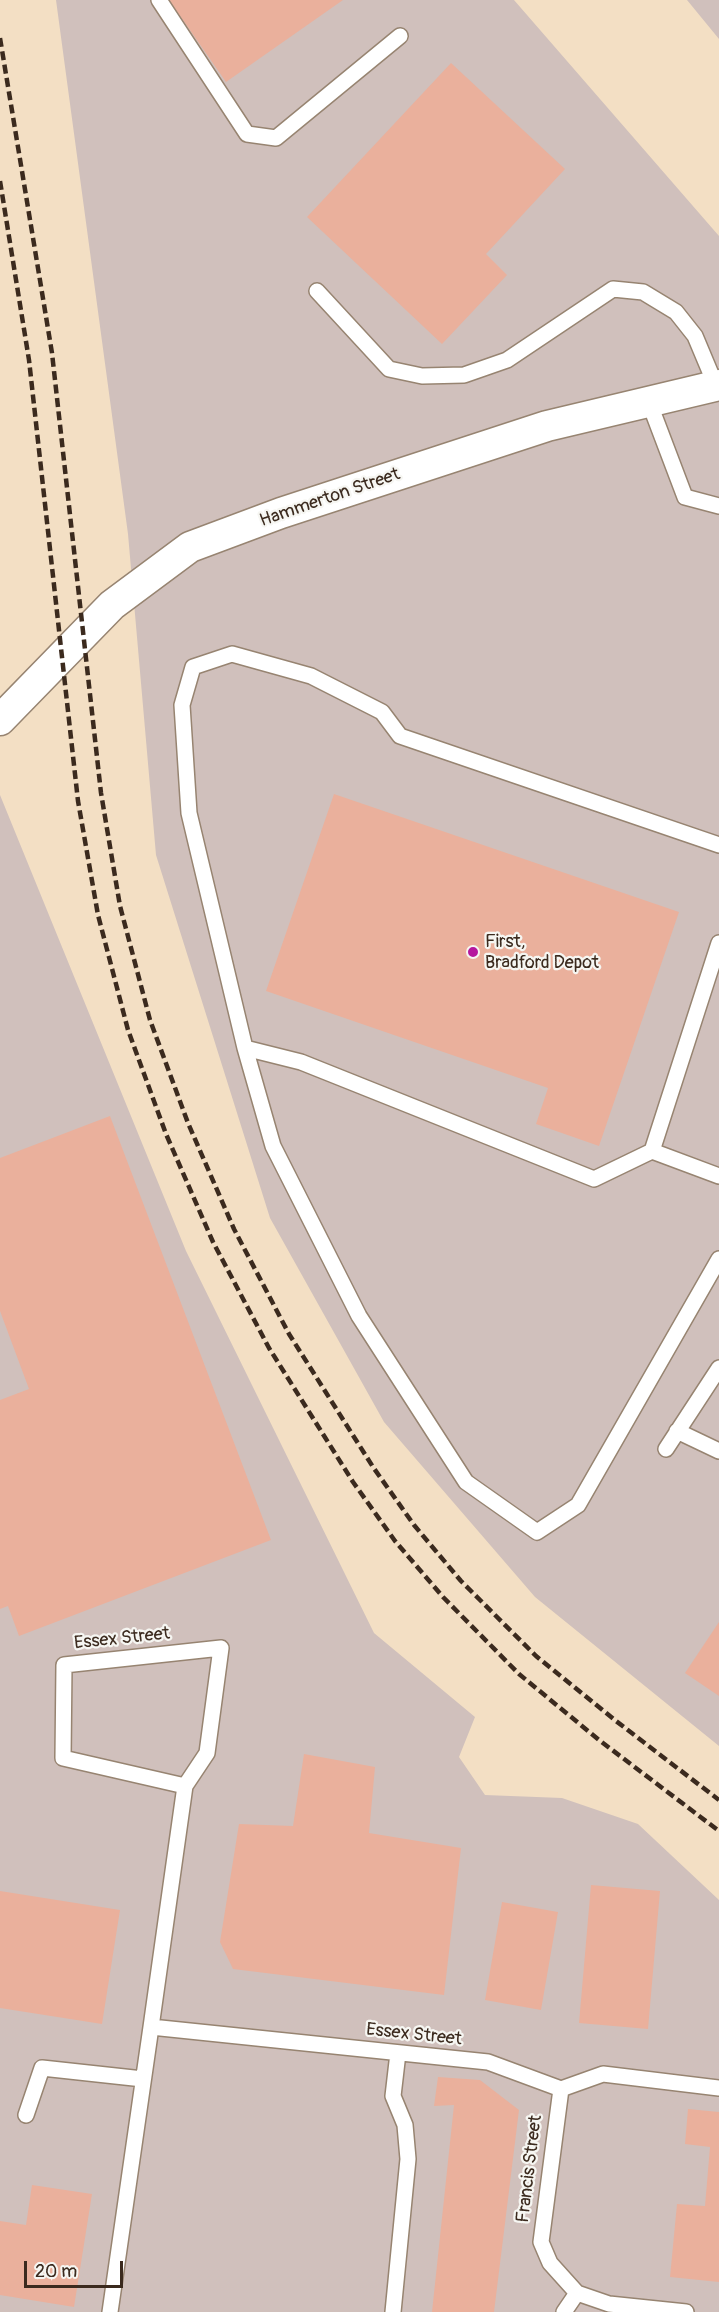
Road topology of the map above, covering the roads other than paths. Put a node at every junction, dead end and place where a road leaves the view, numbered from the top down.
1 (159, 0) edge
2 (400, 36) dead end
3 (317, 291) dead end
4 (718, 386) edge
5 (649, 402) junction
6 (719, 506) edge
7 (0, 720) edge
8 (719, 845) edge
9 (719, 943) edge
10 (245, 1048) junction
11 (652, 1151) junction
12 (719, 1176) edge
13 (719, 1259) edge
14 (719, 1368) edge
15 (678, 1431) junction
16 (666, 1449) dead end
17 (719, 1451) edge
18 (185, 1786) junction
19 (151, 2027) junction
20 (398, 2053) junction
21 (143, 2079) junction
22 (719, 2088) edge
23 (561, 2089) junction
24 (26, 2115) dead end
25 (577, 2293) junction
26 (110, 2312) edge
27 (393, 2312) edge
28 (564, 2312) edge
29 (686, 2312) edge

1 - 2 lane
3 - 4 lane
4 - 5 street, Hammerton Street
5 - 6 lane
5 - 7 street, Hammerton Street
8 - 10 lane
9 - 11 lane
10 - 11 lane
10 - 13 lane
11 - 12 lane
14 - 15 lane
15 - 16 lane
15 - 17 lane
18 - 18 lane, Essex Street
18 - 19 lane, Essex Street
19 - 20 lane, Essex Street
19 - 21 lane, Essex Street
20 - 23 lane, Essex Street
20 - 27 lane
21 - 24 lane
21 - 26 lane, Essex Street
22 - 23 lane
23 - 25 lane, Francis Street
25 - 28 lane
25 - 29 lane, Francis Street

